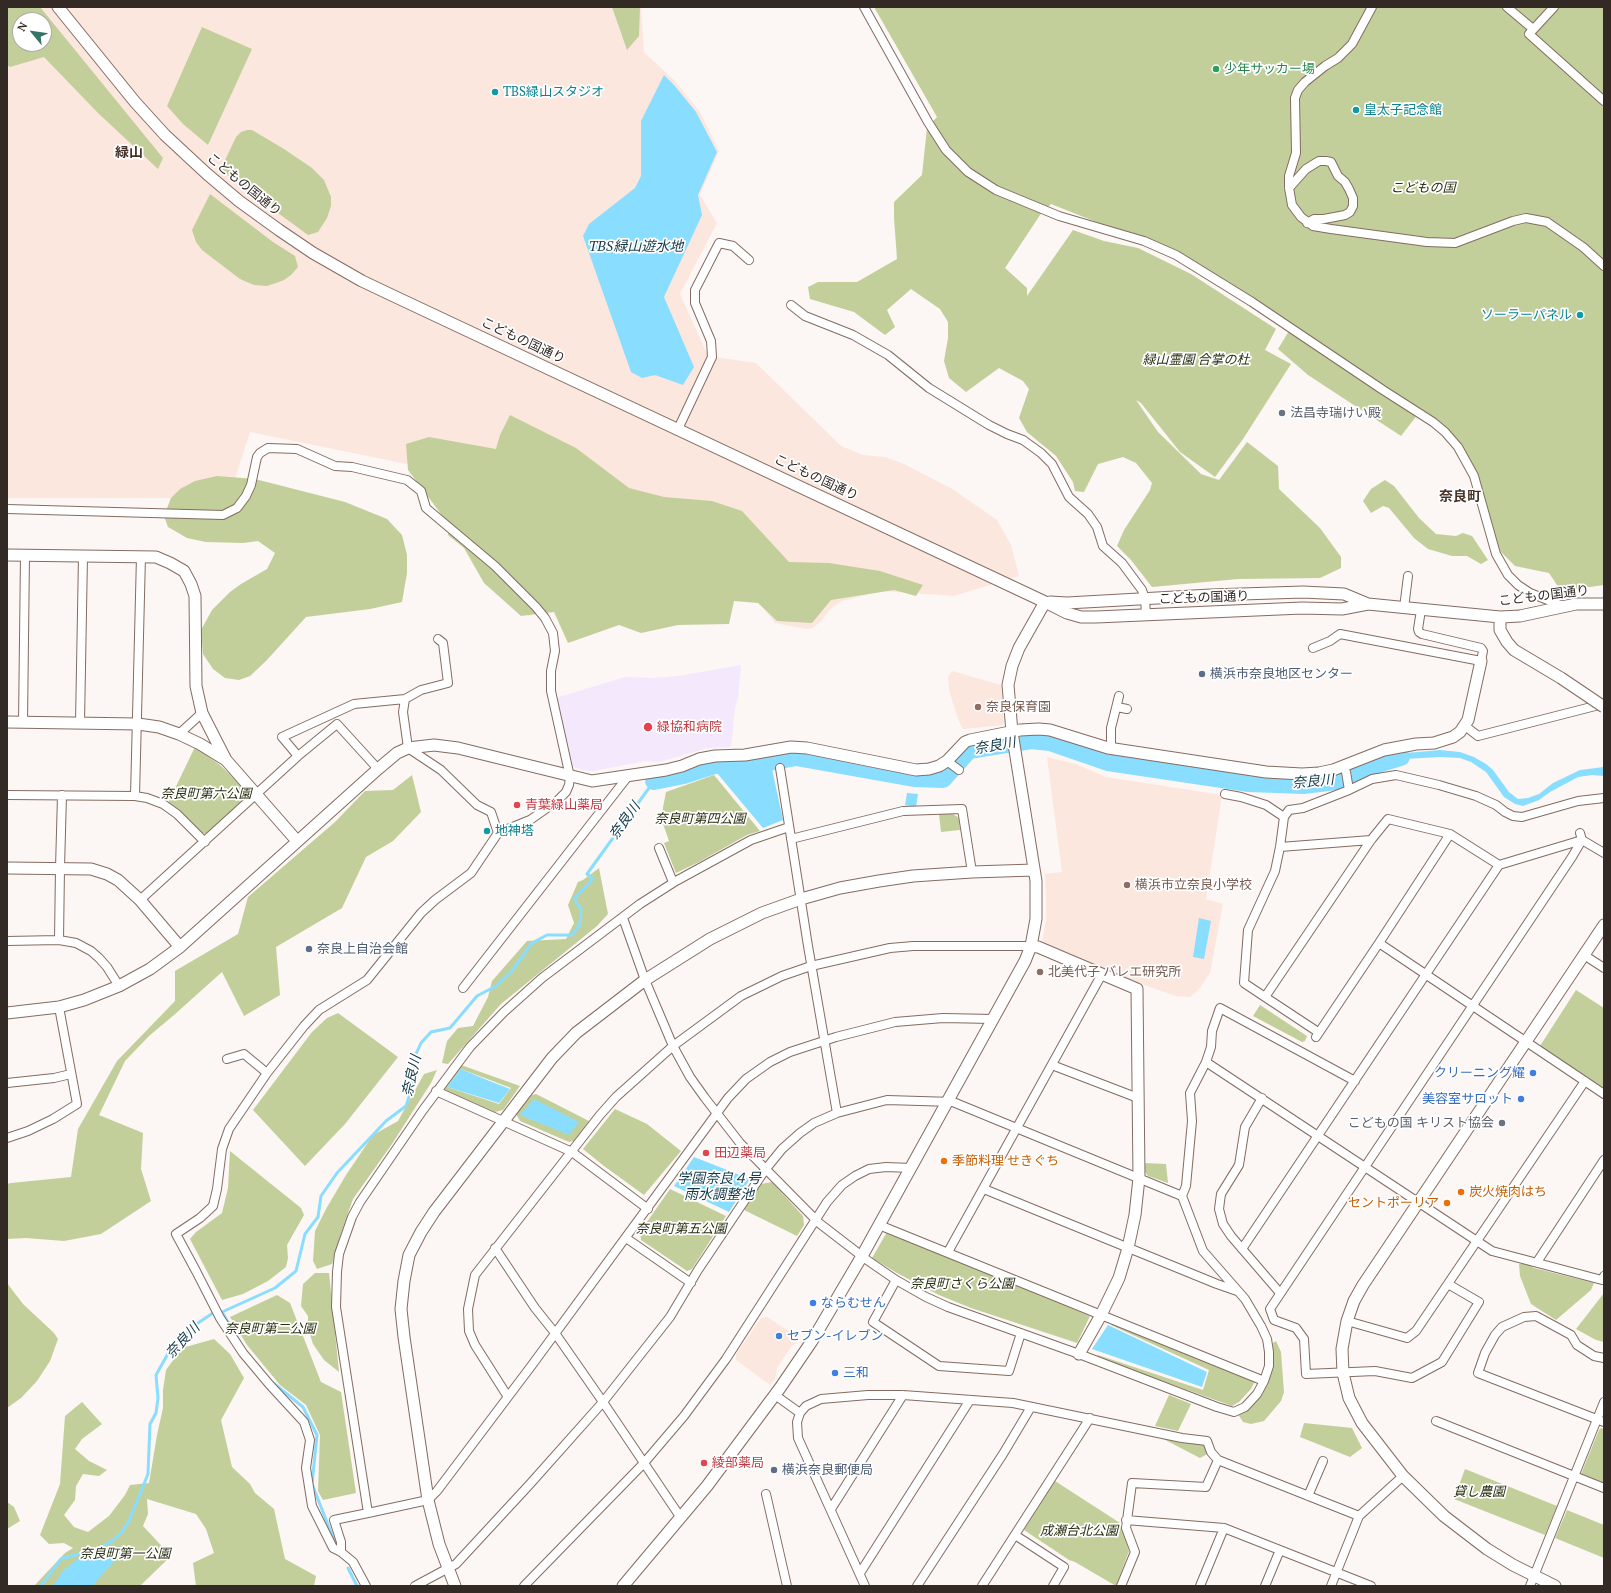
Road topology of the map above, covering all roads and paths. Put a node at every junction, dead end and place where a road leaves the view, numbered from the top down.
1 (58, 7) edge
2 (864, 7) edge
3 (1372, 7) edge
4 (1507, 7) edge
5 (1554, 7) edge
6 (1533, 29) junction
7 (1604, 101) edge
8 (1289, 188) junction
9 (1307, 223) junction
10 (749, 260) dead end
11 (1604, 266) edge
12 (791, 306) dead end
13 (678, 429) junction
14 (7, 509) edge
15 (7, 555) edge
16 (25, 555) junction
17 (83, 556) junction
18 (141, 556) junction
19 (1408, 576) dead end
20 (1145, 598) junction
21 (1045, 602) junction
22 (1368, 604) junction
23 (1604, 604) edge
24 (1566, 607) junction
25 (1404, 608) junction
26 (1421, 610) junction
27 (1146, 614) junction
28 (1500, 617) junction
29 (438, 639) dead end
30 (1313, 648) dead end
31 (1481, 661) junction
32 (1119, 696) dead end
33 (405, 699) junction
34 (1604, 705) edge
35 (1117, 707) junction
36 (1127, 709) dead end
37 (202, 713) junction
38 (7, 722) edge
39 (23, 723) junction
40 (80, 723) junction
41 (138, 724) junction
42 (1465, 726) junction
43 (179, 734) junction
44 (1012, 734) junction
45 (408, 748) junction
46 (1111, 749) junction
47 (298, 756) junction
48 (226, 760) junction
49 (949, 763) junction
50 (780, 768) dead end
51 (378, 769) junction
52 (959, 770) dead end
53 (1346, 772) dead end
54 (629, 775) junction
55 (570, 777) junction
56 (1349, 788) junction
57 (257, 794) junction
58 (1225, 794) dead end
59 (7, 795) edge
60 (62, 795) junction
61 (136, 796) junction
62 (1604, 798) edge
63 (1284, 817) junction
64 (789, 827) junction
65 (498, 833) junction
66 (1450, 834) junction
67 (1581, 837) junction
68 (791, 839) junction
69 (1371, 840) junction
70 (297, 841) junction
71 (205, 842) junction
72 (1280, 847) junction
73 (659, 848) dead end
74 (1604, 854) edge
75 (1499, 865) junction
76 (7, 868) edge
77 (60, 868) junction
78 (1034, 870) junction
79 (972, 872) junction
80 (673, 882) junction
81 (801, 899) junction
82 (140, 900) junction
83 (623, 918) junction
84 (1604, 925) edge
85 (7, 940) edge
86 (60, 940) junction
87 (1379, 944) junction
88 (1032, 946) junction
89 (180, 947) junction
90 (1584, 955) junction
91 (811, 966) junction
92 (1604, 968) edge
93 (1102, 974) junction
94 (1426, 975) junction
95 (645, 980) junction
96 (119, 986) junction
97 (463, 988) dead end
98 (1265, 997) junction
99 (1473, 1006) junction
100 (59, 1007) junction
101 (7, 1013) edge
102 (993, 1019) junction
103 (825, 1041) junction
104 (1526, 1042) junction
105 (673, 1046) junction
106 (227, 1060) dead end
107 (1206, 1062) junction
108 (1052, 1065) junction
109 (267, 1073) junction
110 (71, 1074) junction
111 (1355, 1081) junction
112 (1585, 1081) junction
113 (7, 1083) edge
114 (436, 1091) junction
115 (1604, 1094) edge
116 (1138, 1098) junction
117 (1262, 1098) junction
118 (948, 1102) junction
119 (837, 1113) junction
120 (717, 1115) junction
121 (503, 1121) junction
122 (1017, 1128) junction
123 (1317, 1136) junction
124 (7, 1138) edge
125 (572, 1152) junction
126 (1604, 1160) edge
127 (1365, 1167) junction
128 (911, 1168) junction
129 (765, 1170) junction
130 (1139, 1178) junction
131 (984, 1189) junction
132 (1182, 1196) junction
133 (1418, 1202) junction
134 (648, 1209) junction
135 (816, 1220) junction
136 (879, 1225) junction
137 (626, 1238) junction
138 (1476, 1241) junction
139 (495, 1248) junction
140 (1128, 1248) junction
141 (1242, 1249) junction
142 (948, 1252) junction
143 (862, 1256) junction
144 (1536, 1262) junction
145 (1604, 1276) edge
146 (896, 1280) junction
147 (691, 1283) junction
148 (1448, 1284) junction
149 (1238, 1291) junction
150 (1280, 1293) junction
151 (1101, 1315) junction
152 (1347, 1321) junction
153 (555, 1333) junction
154 (1021, 1333) junction
155 (1079, 1354) junction
156 (1604, 1358) edge
157 (1343, 1373) junction
158 (1264, 1381) junction
159 (775, 1395) junction
160 (903, 1395) junction
161 (508, 1396) junction
162 (970, 1400) junction
163 (603, 1402) junction
164 (1604, 1402) edge
165 (1031, 1407) junction
166 (800, 1413) junction
167 (1090, 1418) junction
168 (1436, 1421) dead end
169 (1600, 1421) edge
170 (1218, 1460) junction
171 (1323, 1461) dead end
172 (644, 1463) junction
173 (1403, 1476) junction
174 (1574, 1476) junction
175 (1604, 1488) edge
176 (766, 1494) dead end
177 (1308, 1496) junction
178 (428, 1500) junction
179 (831, 1509) junction
180 (368, 1513) junction
181 (1359, 1516) junction
182 (681, 1518) junction
183 (1126, 1520) junction
184 (1224, 1528) junction
185 (1015, 1535) junction
186 (1280, 1550) junction
187 (341, 1552) junction
188 (447, 1567) junction
189 (860, 1572) junction
190 (1337, 1572) junction
191 (1532, 1581) edge
192 (366, 1586) edge
193 (415, 1586) edge
194 (455, 1586) edge
195 (524, 1586) edge
196 (624, 1586) edge
197 (787, 1586) edge
198 (865, 1586) edge
199 (917, 1586) edge
200 (982, 1586) edge
201 (1053, 1586) edge
202 (1121, 1586) edge
203 (1200, 1586) edge
204 (1265, 1586) edge
205 (1331, 1586) edge
206 (1371, 1586) edge
207 (1555, 1586) edge

1 - 13 street, こどもの国通り
2 - 24 street
3 - 8 street
4 - 6 street
5 - 6 street
6 - 7 street
8 - 9 street
8 - 9 street
9 - 11 street
10 - 13 street
12 - 20 street
13 - 21 street, こどもの国通り
14 - 55 street
15 - 16 street
16 - 17 street
16 - 39 street
17 - 18 street
17 - 40 street
18 - 37 street
18 - 41 street
19 - 25 street
20 - 21 street, こどもの国通り
20 - 22 street, こどもの国通り
20 - 27 street
21 - 27 street, こどもの国通り
21 - 44 street
22 - 25 street, こどもの国通り
22 - 27 street, こどもの国通り
23 - 24 street, こどもの国通り
24 - 28 street, こどもの国通り
25 - 26 street, こどもの国通り
26 - 28 street, こどもの国通り
26 - 31 street
28 - 34 street, bridge
29 - 33 street
30 - 31 street
31 - 42 street
32 - 35 street
33 - 45 street
33 - 47 street
34 - 42 street
35 - 36 street
35 - 46 street
37 - 43 street
37 - 48 street
38 - 39 street
39 - 40 street
40 - 41 street
41 - 43 street
41 - 61 street
42 - 46 street
43 - 48 street
44 - 46 street
44 - 49 street
44 - 78 street
45 - 51 street
45 - 55 street
45 - 65 street
47 - 51 street
47 - 57 street
48 - 57 street
49 - 52 street
49 - 54 street
50 - 64 street
51 - 70 street
53 - 56 street
54 - 55 street
54 - 97 street
55 - 65 street
56 - 62 street
56 - 63 street
57 - 70 street
57 - 71 street
58 - 63 street
59 - 60 street
60 - 61 street
60 - 77 street
61 - 71 street
63 - 72 street
64 - 68 street
64 - 80 street
65 - 109 street
66 - 69 street
66 - 75 street
66 - 87 street
67 - 74 street
67 - 75 street
67 - 99 street
68 - 79 street
68 - 81 street
69 - 72 street
69 - 98 street
70 - 89 street
71 - 82 street
72 - 98 street
73 - 80 street
75 - 94 street
76 - 77 street
77 - 82 street
77 - 86 street
78 - 79 street
78 - 88 street
79 - 81 street
80 - 83 street
81 - 91 street
81 - 95 street
82 - 89 street
83 - 95 street
83 - 114 street
84 - 90 street
85 - 86 street
86 - 96 street
87 - 94 street
87 - 98 street
88 - 91 street
88 - 93 street
88 - 102 street
89 - 96 street
90 - 92 street
90 - 104 street
91 - 103 street
91 - 105 street
93 - 108 street
93 - 116 street
94 - 99 street
94 - 111 street
95 - 105 street
95 - 121 street
96 - 100 street
99 - 104 street
99 - 127 street
100 - 101 street
100 - 110 street
102 - 103 street
102 - 118 street
103 - 119 street
103 - 120 street
104 - 112 street
104 - 133 street
105 - 120 street
105 - 125 street
106 - 109 street
107 - 111 street
107 - 117 street
107 - 132 street
108 - 116 street
108 - 122 street
109 - 187 street
110 - 113 street
110 - 124 street
111 - 123 street
112 - 115 street
112 - 138 street
114 - 121 street
114 - 180 street
116 - 130 street
117 - 123 street
117 - 141 street
118 - 119 street
118 - 122 street
118 - 128 street
119 - 129 street
120 - 129 street
120 - 134 street
121 - 125 street
121 - 178 street
122 - 130 street
122 - 131 street
123 - 127 street
123 - 141 street
125 - 134 street
125 - 139 street
126 - 144 street
127 - 133 street
127 - 150 street
128 - 135 street
128 - 136 street
129 - 135 street
129 - 147 street
130 - 132 street
130 - 140 street
131 - 140 street
131 - 142 street
132 - 149 street
133 - 138 street
133 - 152 street
134 - 137 street
135 - 143 street
135 - 172 street
136 - 142 street
136 - 143 street
137 - 147 street
137 - 153 street
138 - 144 street
138 - 148 street
139 - 153 street
139 - 161 street
140 - 149 street
140 - 151 street
141 - 150 street
142 - 151 street
143 - 146 street
143 - 159 street
144 - 145 street
146 - 154 street
146 - 154 street
147 - 163 street
148 - 152 street
148 - 157 street
149 - 158 street
150 - 157 street
151 - 155 street
151 - 158 street
152 - 157 street
153 - 161 street
153 - 163 street
154 - 155 street
155 - 158 street
156 - 169 street
157 - 173 street
159 - 166 street
159 - 182 street
160 - 162 street
160 - 166 street
160 - 179 street
161 - 178 street
162 - 165 street
162 - 189 street
163 - 172 street
163 - 188 street
164 - 169 street
165 - 167 street
165 - 199 street
166 - 179 street
167 - 170 street
167 - 185 street
168 - 174 street
169 - 174 street
170 - 177 street
170 - 183 street
171 - 177 street
172 - 182 street
172 - 195 street
173 - 181 street
173 - 191 street
174 - 175 street
174 - 191 street
176 - 197 street
177 - 181 street
178 - 180 street
178 - 188 street
179 - 189 street
180 - 187 street
181 - 190 street
182 - 196 street
183 - 184 street
183 - 202 street
184 - 186 street
184 - 203 street
185 - 200 street
185 - 201 street
186 - 190 street
186 - 204 street
187 - 192 street
188 - 193 street
188 - 194 street
189 - 198 street
190 - 205 street
190 - 206 street
191 - 207 street

